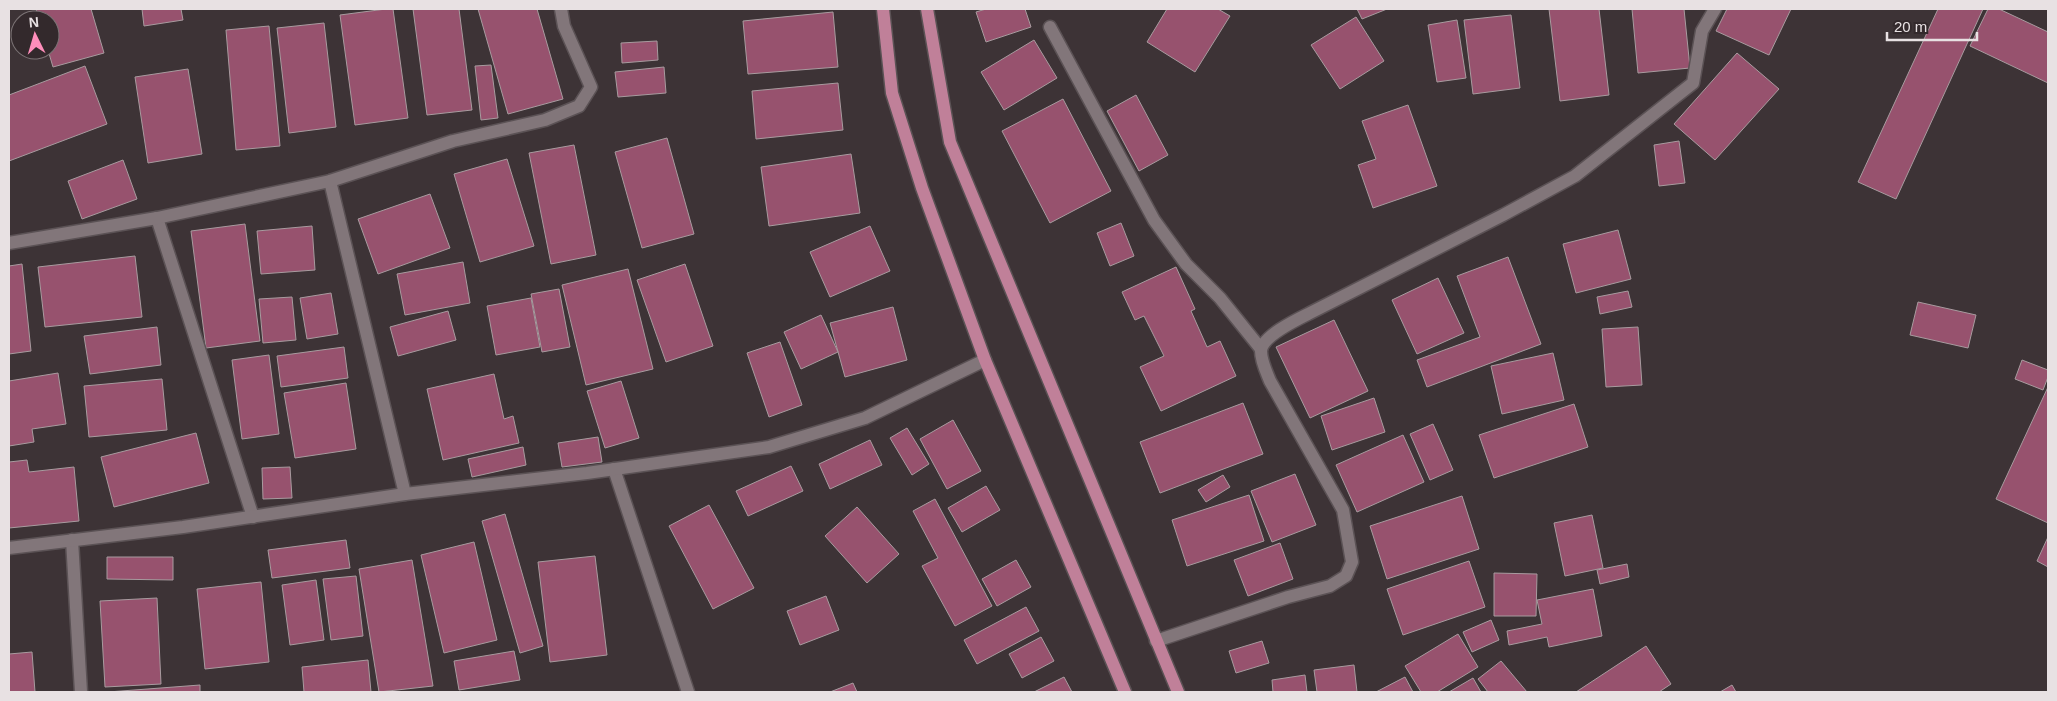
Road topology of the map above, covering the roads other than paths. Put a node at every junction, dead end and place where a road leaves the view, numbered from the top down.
1 (561, 9) edge
2 (883, 9) edge
3 (927, 9) edge
4 (1714, 9) edge
5 (1050, 27) dead end
6 (330, 181) junction
7 (157, 218) junction
8 (9, 243) edge
9 (1261, 349) junction
10 (985, 360) junction
11 (614, 469) junction
12 (405, 494) junction
13 (254, 517) junction
14 (72, 540) junction
15 (9, 548) edge
16 (1156, 641) junction
17 (81, 692) edge
18 (688, 692) edge
19 (1125, 692) edge
20 (1178, 692) edge

1 - 6 street
2 - 10 main road
3 - 16 main road
4 - 9 street
5 - 9 street
6 - 7 street
6 - 12 street
7 - 8 street
7 - 13 street
9 - 16 street
10 - 11 street
10 - 19 main road
11 - 12 street
11 - 18 street
12 - 13 street
13 - 14 street
14 - 15 street
14 - 17 street
16 - 20 main road

